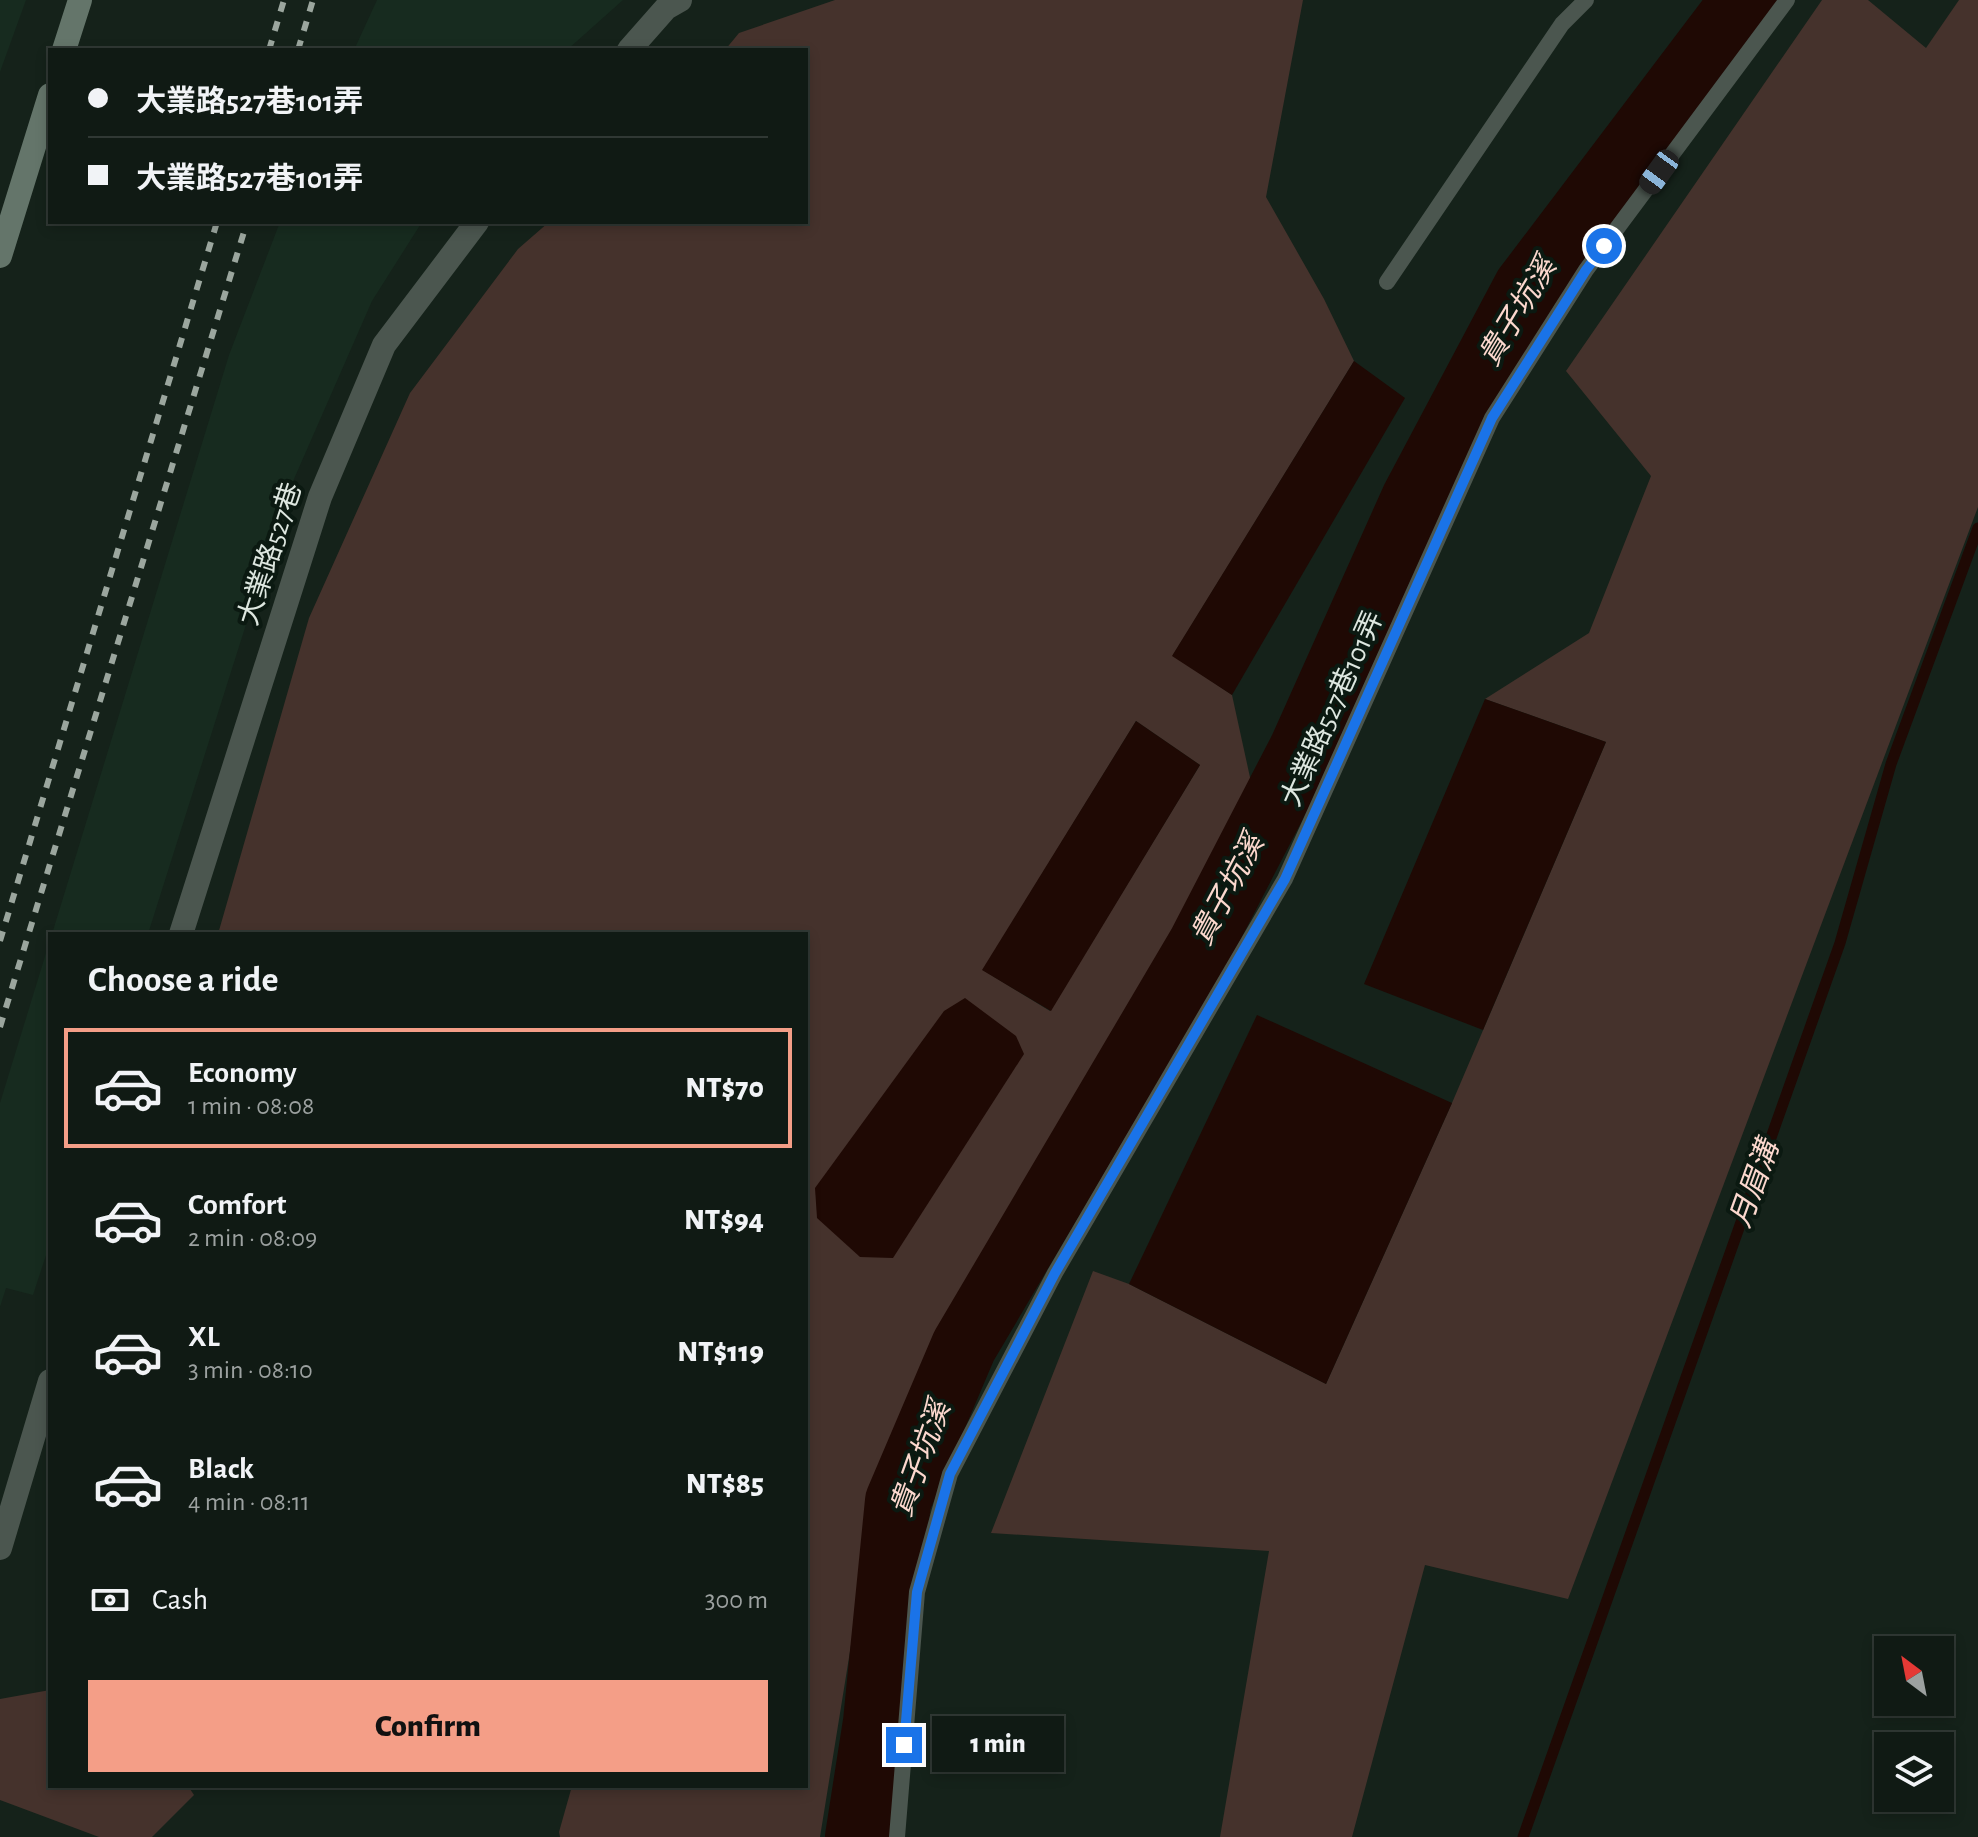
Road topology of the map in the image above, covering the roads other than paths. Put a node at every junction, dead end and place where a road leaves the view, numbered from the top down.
1 (80, 0) edge
2 (680, 0) edge
3 (1586, 0) edge
4 (1787, 0) edge
5 (65, 48) edge
6 (631, 48) edge
7 (48, 100) edge
8 (7, 204) edge
9 (475, 224) edge
10 (0, 256) edge
11 (1387, 282) dead end
12 (182, 932) edge
13 (48, 1386) edge
14 (8, 1494) edge
15 (0, 1548) edge
16 (897, 1837) edge

1 - 5 street
2 - 6 street
3 - 11 lane
4 - 16 lane, 大業路527巷101弄
7 - 8 street
8 - 10 street
9 - 12 street, 大業路527巷
13 - 14 street
14 - 15 street

